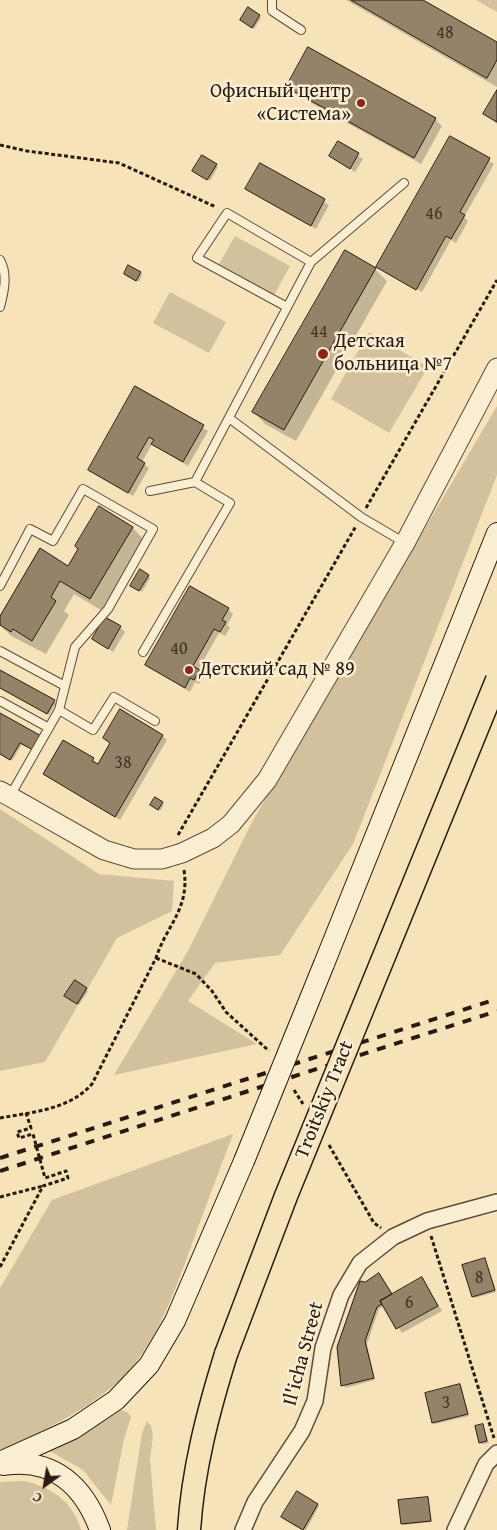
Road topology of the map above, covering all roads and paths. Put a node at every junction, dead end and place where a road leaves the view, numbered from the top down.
1 (272, 0) edge
2 (300, 30) dead end
3 (0, 145) edge
4 (404, 183) dead end
5 (227, 212) junction
6 (0, 260) edge
7 (311, 262) junction
8 (497, 280) edge
9 (0, 307) edge
10 (287, 307) junction
11 (497, 368) edge
12 (229, 418) junction
13 (195, 482) junction
14 (150, 491) dead end
15 (361, 517) junction
16 (497, 533) edge
17 (405, 543) junction
18 (0, 586) edge
19 (0, 651) edge
20 (143, 652) dead end
21 (497, 680) edge
22 (65, 686) junction
23 (0, 701) edge
24 (59, 710) junction
25 (155, 721) dead end
26 (49, 728) junction
27 (5, 794) edge
28 (182, 853) junction
29 (26, 1113) junction
30 (0, 1118) edge
31 (43, 1186) junction
32 (0, 1197) edge
33 (497, 1202) edge
34 (427, 1221) junction
35 (0, 1268) edge
36 (497, 1448) edge
37 (497, 1453) edge
38 (0, 1464) edge
39 (100, 1530) edge
40 (189, 1530) edge
41 (243, 1530) edge
42 (455, 1530) edge

1 - 2 lane
3 - 5 path
4 - 7 lane
5 - 7 lane
5 - 10 lane
6 - 9 lane
7 - 10 lane
8 - 15 path
10 - 12 lane
11 - 17 street
12 - 13 lane
12 - 15 lane
13 - 14 lane
13 - 20 lane
15 - 17 lane
15 - 28 path
16 - 38 main road, bridge
17 - 28 street
18 - 22 lane
19 - 22 lane
21 - 40 main road, Troitskiy Tract, bridge
22 - 24 lane
23 - 26 lane
24 - 25 lane
24 - 26 lane
26 - 27 lane
27 - 28 street
28 - 29 path
29 - 30 path
29 - 31 path
31 - 32 path
31 - 35 path
33 - 34 street, Il'icha Street
34 - 36 path
34 - 41 street, Il'icha Street
37 - 42 street
38 - 39 main road

